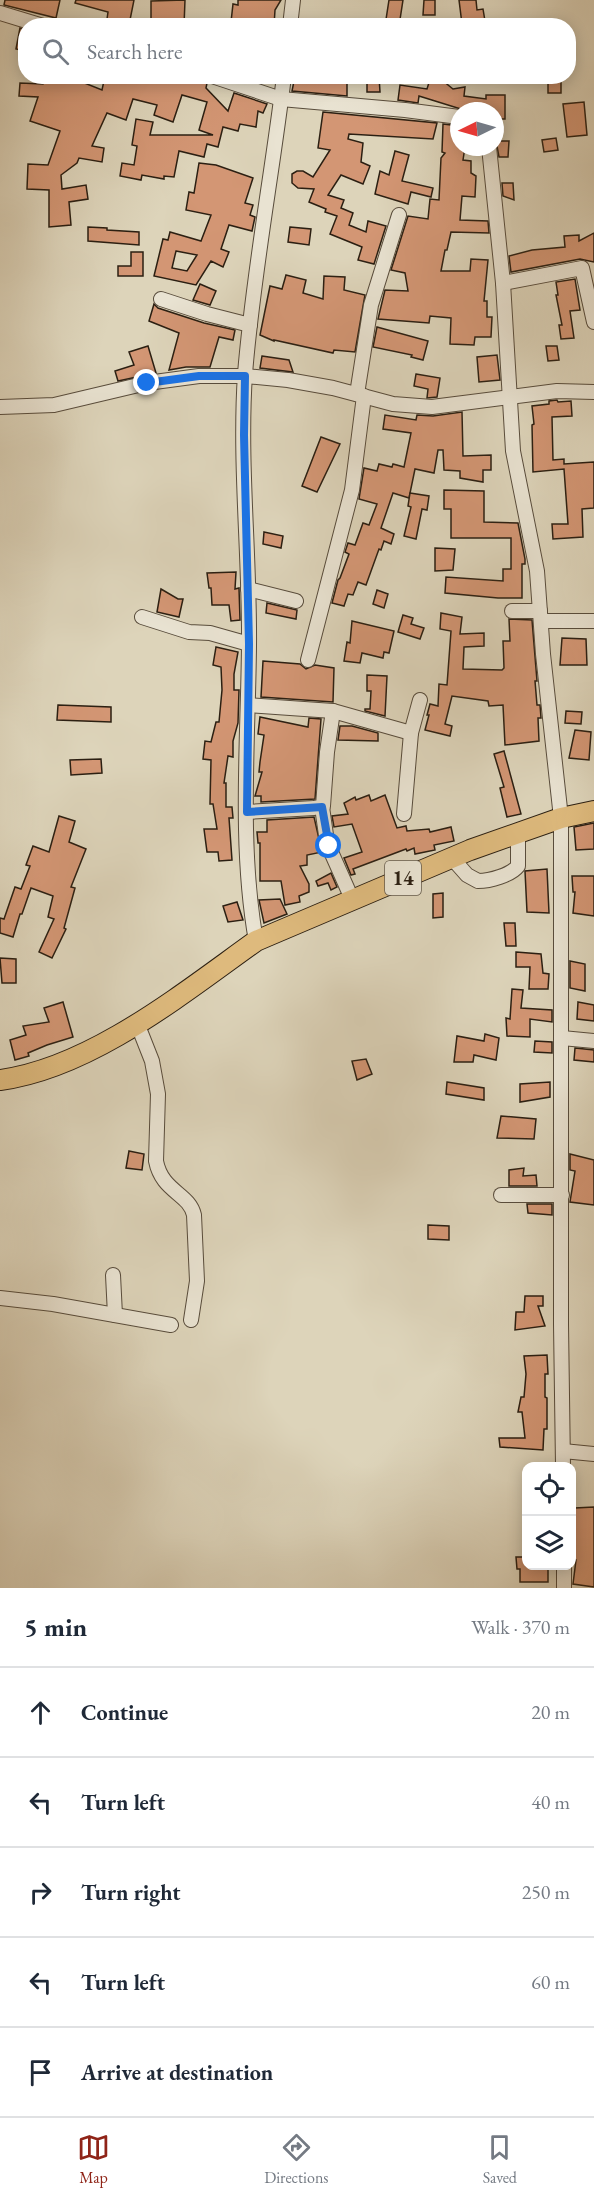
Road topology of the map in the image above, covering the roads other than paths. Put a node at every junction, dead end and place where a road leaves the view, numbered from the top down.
1 (294, 0) edge
2 (0, 13) edge
3 (18, 18) edge
4 (291, 18) edge
5 (236, 84) edge
6 (283, 84) edge
7 (281, 99) junction
8 (450, 116) edge
9 (490, 156) edge
10 (399, 215) dead end
11 (503, 283) junction
12 (161, 299) dead end
13 (594, 322) edge
14 (250, 325) junction
15 (245, 376) junction
16 (594, 392) edge
17 (360, 395) junction
18 (509, 396) junction
19 (0, 407) edge
20 (248, 589) junction
21 (296, 601) dead end
22 (512, 611) dead end
23 (142, 616) dead end
24 (540, 616) junction
25 (594, 621) edge
26 (249, 644) junction
27 (308, 660) dead end
28 (420, 700) dead end
29 (248, 705) junction
30 (333, 711) junction
31 (411, 733) junction
32 (322, 807) junction
33 (594, 811) edge
34 (247, 812) junction
35 (404, 814) dead end
36 (561, 819) junction
37 (518, 834) junction
38 (452, 858) junction
39 (352, 899) junction
40 (256, 941) junction
41 (137, 1023) junction
42 (562, 1038) junction
43 (594, 1041) edge
44 (0, 1080) edge
45 (562, 1195) junction
46 (501, 1196) dead end
47 (113, 1275) dead end
48 (0, 1298) edge
49 (115, 1315) junction
50 (191, 1320) dead end
51 (171, 1325) dead end
52 (562, 1451) junction
53 (594, 1454) edge
54 (563, 1462) edge
55 (564, 1570) edge
56 (564, 1588) edge

1 - 4 street
2 - 3 street
5 - 7 street
6 - 7 street
7 - 8 street
7 - 14 street
9 - 11 street
10 - 17 street
11 - 13 street
11 - 18 street
12 - 14 street
14 - 15 street
15 - 17 street
15 - 19 street
15 - 20 street
16 - 18 street
17 - 18 street
17 - 27 street
18 - 24 street
20 - 21 street
20 - 26 street
22 - 24 street
23 - 26 street
24 - 25 street
24 - 36 street
26 - 29 street
28 - 31 street
29 - 30 street
29 - 34 street
30 - 31 street
30 - 32 street
31 - 35 street
32 - 34 street
32 - 39 street
33 - 36 highway, 14
34 - 40 street
36 - 37 highway, 14
36 - 42 street
37 - 38 highway, 14
37 - 38 street
38 - 39 highway, 14
39 - 40 highway, 14
40 - 41 highway, 14
41 - 44 highway, 14
41 - 50 street
42 - 43 street
42 - 45 street
45 - 46 street
45 - 52 street
47 - 49 street
48 - 49 street
49 - 51 street
52 - 53 street
52 - 54 street
55 - 56 street

